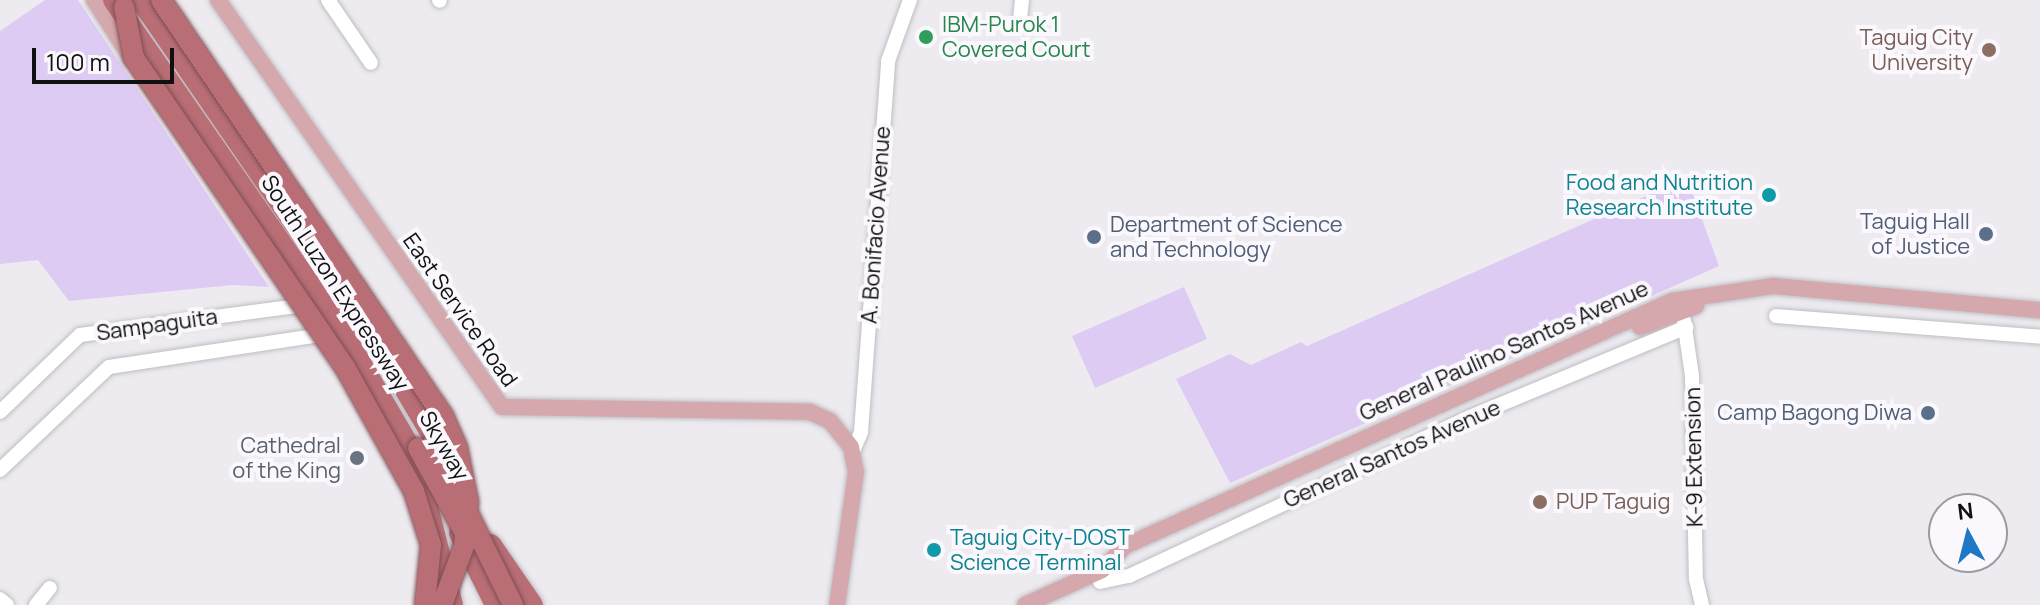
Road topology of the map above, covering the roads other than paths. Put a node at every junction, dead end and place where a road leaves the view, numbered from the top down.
1 (94, 0) edge
2 (161, 0) edge
3 (218, 0) edge
4 (328, 0) edge
5 (910, 0) edge
6 (1022, 0) edge
7 (126, 1) edge
8 (1020, 19) dead end
9 (371, 63) dead end
10 (293, 301) junction
11 (1682, 309) junction
12 (2040, 310) edge
13 (1776, 316) dead end
14 (2040, 321) edge
15 (1686, 327) junction
16 (315, 336) junction
17 (2040, 337) edge
18 (1569, 357) junction
19 (1576, 373) junction
20 (0, 412) edge
21 (414, 451) junction
22 (853, 451) junction
23 (0, 470) edge
24 (491, 544) junction
25 (844, 563) junction
26 (1100, 582) junction
27 (50, 588) dead end
28 (0, 599) edge
29 (7, 605) edge
30 (36, 605) edge
31 (427, 605) edge
32 (442, 605) edge
33 (453, 605) edge
34 (498, 605) edge
35 (513, 605) edge
36 (520, 605) edge
37 (533, 605) edge
38 (837, 605) edge
39 (851, 605) edge
40 (1025, 605) edge
41 (1051, 605) edge
42 (1702, 605) edge

1 - 10 main road
2 - 32 highway, bridge
3 - 22 main road, East Service Road
4 - 9 street
5 - 22 street, A. Bonifacio Avenue
6 - 8 street
7 - 21 highway, South Luzon Expressway
7 - 24 highway, South Luzon Expressway
7 - 31 highway, bridge
7 - 34 highway, Skyway, bridge
7 - 35 highway, Skyway, bridge
10 - 16 main road
10 - 20 street, Sampaguita
11 - 14 main road, General Paulino Santos Avenue
11 - 15 street, K-9 Extension
11 - 18 main road, General Paulino Santos Avenue
12 - 40 main road, General Paulino Santos Avenue
13 - 17 street
15 - 19 street, General Santos Avenue
15 - 42 street, K-9 Extension
16 - 23 street
16 - 31 main road
18 - 19 street
18 - 26 main road, General Paulino Santos Avenue
19 - 26 street, General Santos Avenue
21 - 33 highway
21 - 34 highway, South Luzon Expressway
22 - 25 main road
24 - 36 highway, South Luzon Expressway
24 - 37 highway
25 - 38 main road
25 - 39 main road
26 - 41 main road, General Paulino Santos Avenue
27 - 30 street
28 - 29 street

